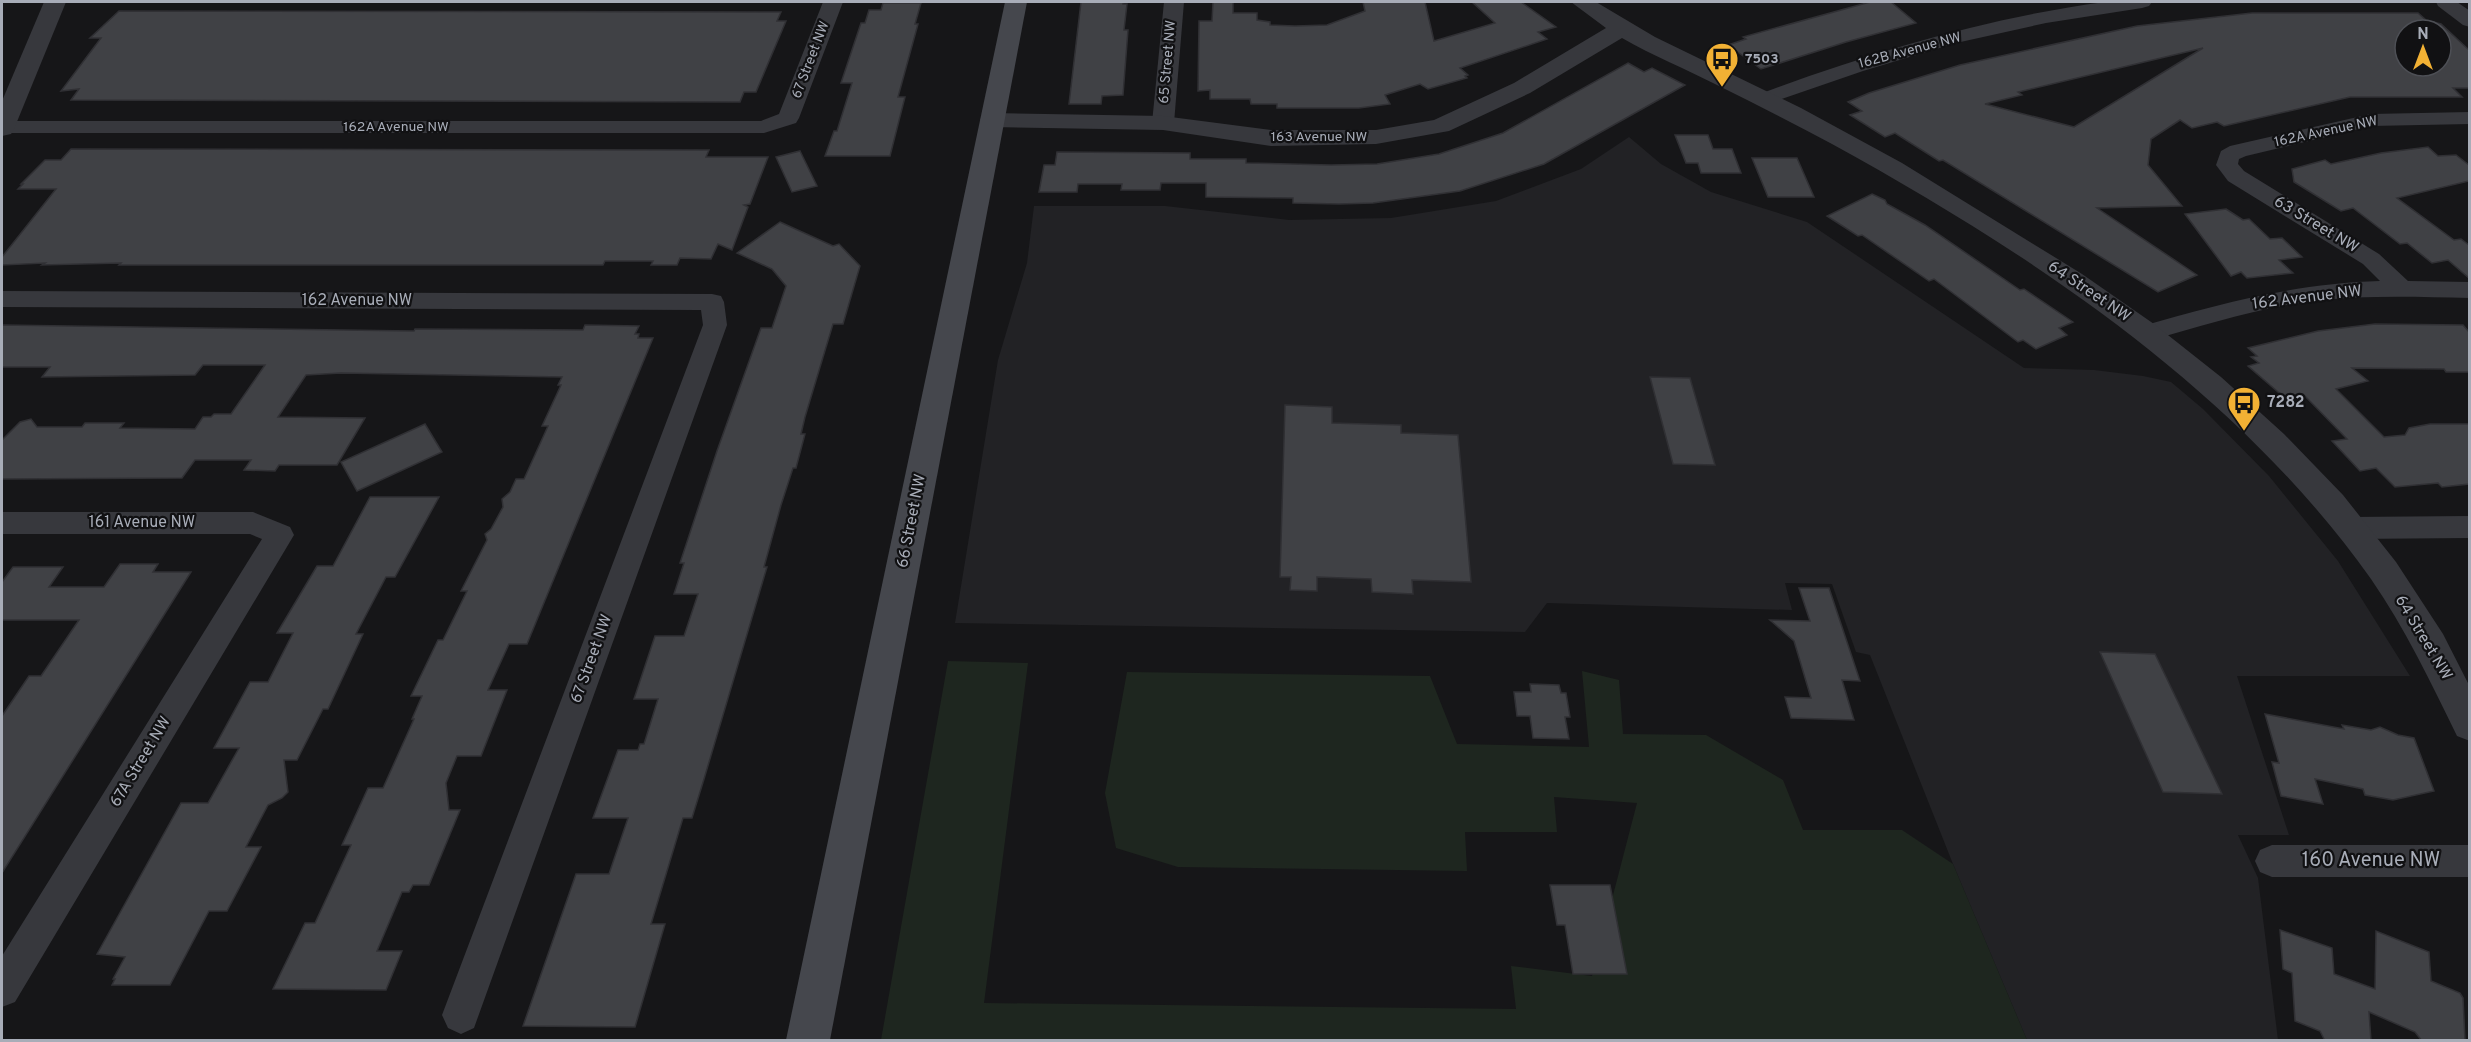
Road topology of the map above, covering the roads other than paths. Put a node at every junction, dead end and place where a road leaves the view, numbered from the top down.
1 (55, 2) edge
2 (833, 2) edge
3 (1016, 2) edge
4 (1174, 2) edge
5 (1582, 2) edge
6 (2040, 2) edge
7 (2142, 2) edge
8 (2445, 2) edge
9 (2059, 15) junction
10 (2469, 21) edge
11 (1621, 29) junction
12 (1764, 99) junction
13 (788, 118) joint
14 (2469, 118) edge
15 (992, 120) junction
16 (1163, 123) junction
17 (2, 128) edge
18 (2227, 165) joint
19 (2402, 290) junction
20 (2469, 290) edge
21 (2, 299) edge
22 (712, 302) joint
23 (2148, 333) junction
24 (2, 523) edge
25 (2350, 528) junction
26 (2469, 528) edge
27 (280, 535) joint
28 (2469, 725) edge
29 (2272, 861) dead end
30 (2469, 861) edge
31 (2, 989) edge
32 (461, 1015) dead end
33 (808, 1041) edge

1 - 17 street
2 - 13 street, 67 Street NW
3 - 15 main road, 66 Street NW
4 - 16 street, 65 Street NW
5 - 11 street, 64 Street NW
6 - 9 street
7 - 9 street, 162B Avenue NW
8 - 10 street
9 - 12 street, 162B Avenue NW
11 - 12 street, 64 Street NW
11 - 16 street, 163 Avenue NW
12 - 23 street, 64 Street NW
13 - 17 street, 162A Avenue NW
14 - 18 street, 162A Avenue NW
15 - 16 street, 163 Avenue NW
15 - 33 main road, 66 Street NW
18 - 19 street, 63 Street NW
19 - 20 street, 162 Avenue NW
19 - 23 street, 162 Avenue NW
21 - 22 street, 162 Avenue NW
22 - 32 street, 67 Street NW
23 - 25 street, 64 Street NW
24 - 27 street, 161 Avenue NW
25 - 26 street
25 - 28 street, 64 Street NW
27 - 31 street, 67A Street NW
29 - 30 street, 160 Avenue NW

